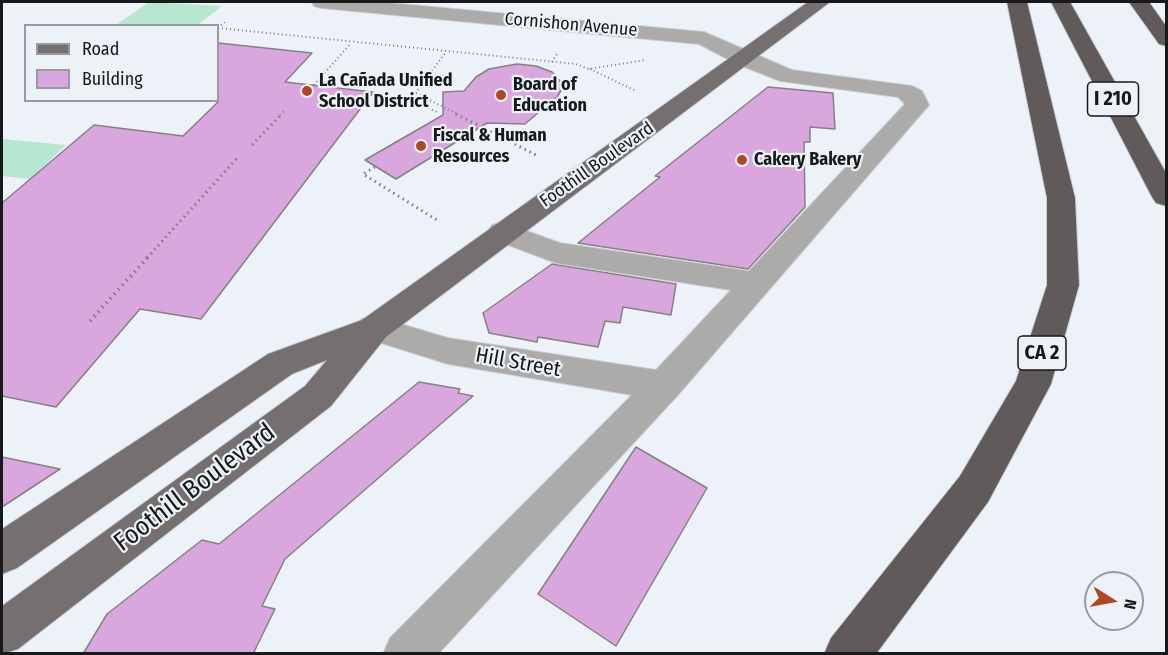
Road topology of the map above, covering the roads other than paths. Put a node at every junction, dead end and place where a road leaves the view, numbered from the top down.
1 (321, 2) edge
2 (820, 2) edge
3 (1017, 2) edge
4 (1060, 2) edge
5 (1139, 2) edge
6 (577, 6) dead end
7 (547, 23) junction
8 (1167, 40) edge
9 (744, 59) junction
10 (1167, 197) edge
11 (502, 232) junction
12 (757, 283) junction
13 (374, 328) junction
14 (664, 386) junction
15 (2, 553) edge
16 (2, 633) edge
17 (406, 654) edge
18 (847, 654) edge

1 - 7 street, Cornishon Avenue
2 - 9 main road, Foothill Boulevard
3 - 18 highway, CA 2
4 - 10 highway, I 210
5 - 8 highway
6 - 7 street
7 - 9 street, Cornishon Avenue
9 - 11 main road, Foothill Boulevard
9 - 12 street, Cornishon Avenue
11 - 12 street
11 - 13 main road, Foothill Boulevard
12 - 14 street
13 - 14 street, Hill Street
13 - 15 main road, Foothill Boulevard
13 - 16 main road, Foothill Boulevard
14 - 17 street

